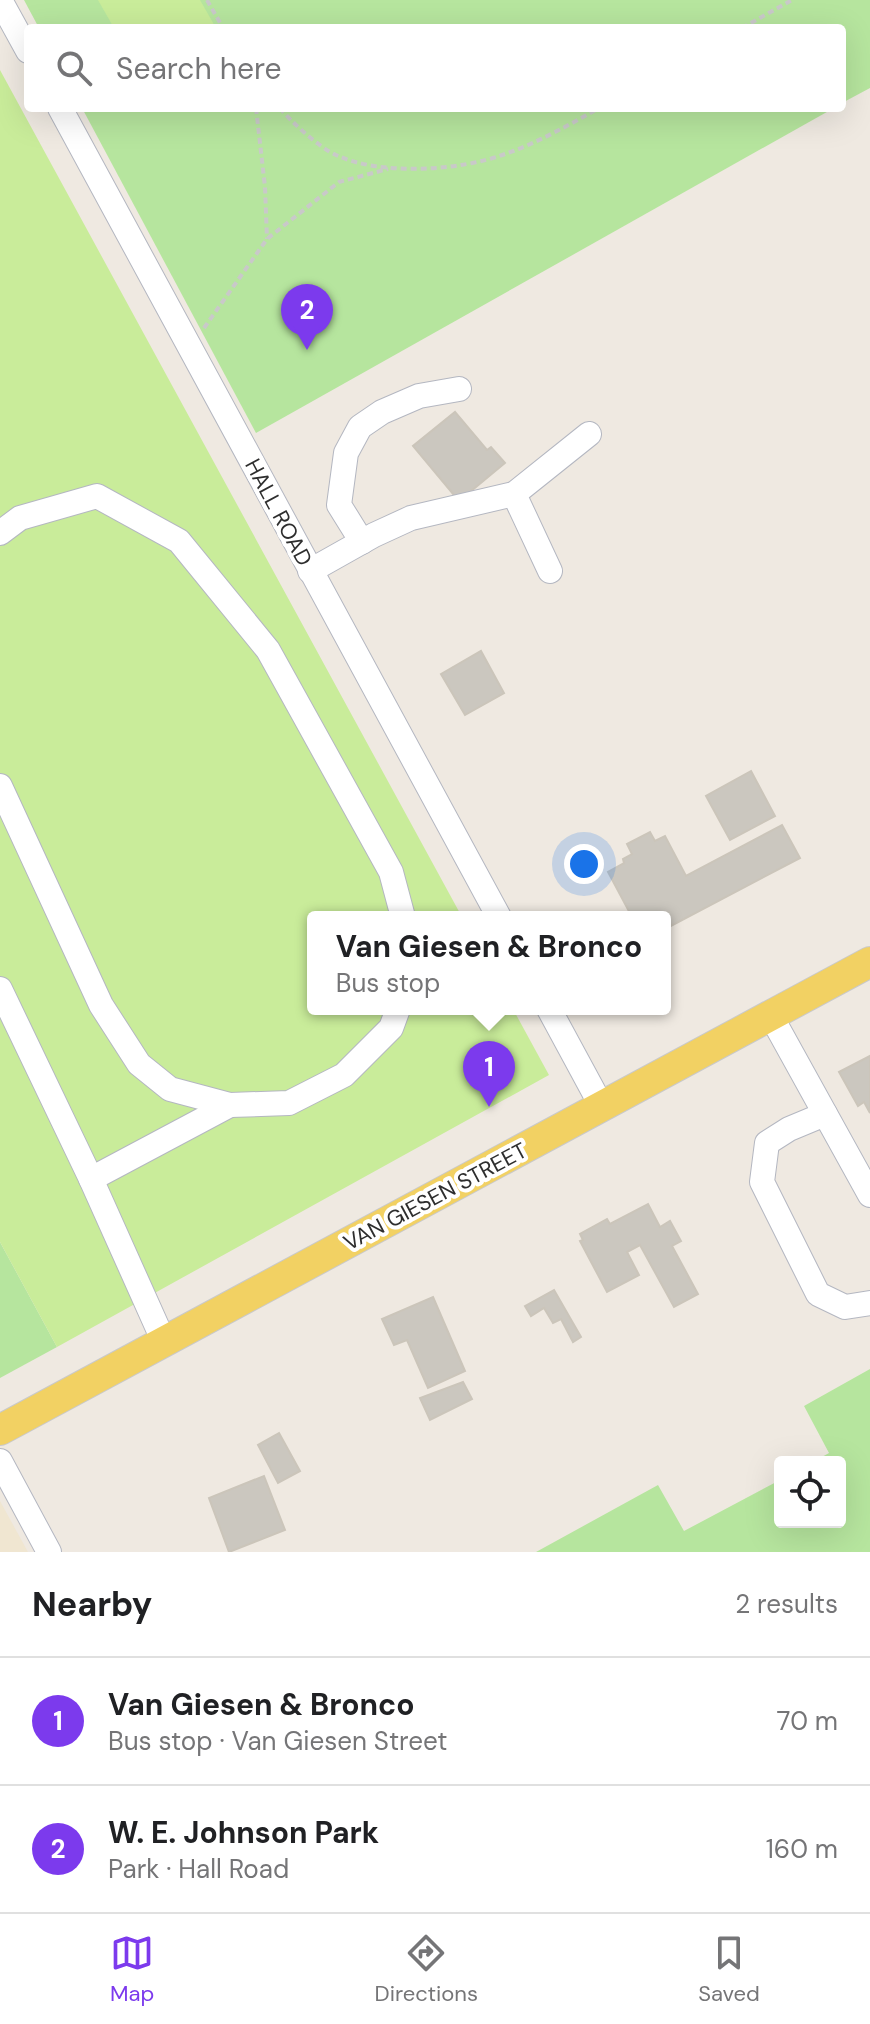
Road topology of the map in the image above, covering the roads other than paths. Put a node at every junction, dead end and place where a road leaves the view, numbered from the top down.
1 (0, 0) edge
2 (24, 44) edge
3 (62, 112) edge
4 (459, 389) dead end
5 (589, 434) dead end
6 (514, 494) junction
7 (0, 533) edge
8 (362, 542) junction
9 (310, 571) junction
10 (550, 571) dead end
11 (0, 786) edge
12 (401, 911) edge
13 (496, 911) edge
14 (870, 962) edge
15 (0, 989) edge
16 (396, 1015) edge
17 (552, 1015) edge
18 (771, 1016) junction
19 (230, 1105) junction
20 (602, 1107) junction
21 (825, 1114) junction
22 (91, 1179) junction
23 (870, 1195) edge
24 (870, 1303) edge
25 (164, 1342) junction
26 (0, 1430) edge
27 (0, 1461) edge
28 (49, 1552) edge

1 - 2 street
3 - 9 street, HALL ROAD
4 - 8 street
5 - 6 street
6 - 8 street
6 - 10 street
7 - 12 street
8 - 9 street
9 - 13 street, HALL ROAD
11 - 19 street
14 - 18 main road, VAN GIESEN STREET
15 - 22 street
16 - 19 street
17 - 20 street
18 - 20 main road, VAN GIESEN STREET
18 - 21 street
19 - 22 street
20 - 25 main road, VAN GIESEN STREET
21 - 23 street
21 - 24 street
22 - 25 street
25 - 26 main road, VAN GIESEN STREET
27 - 28 street

